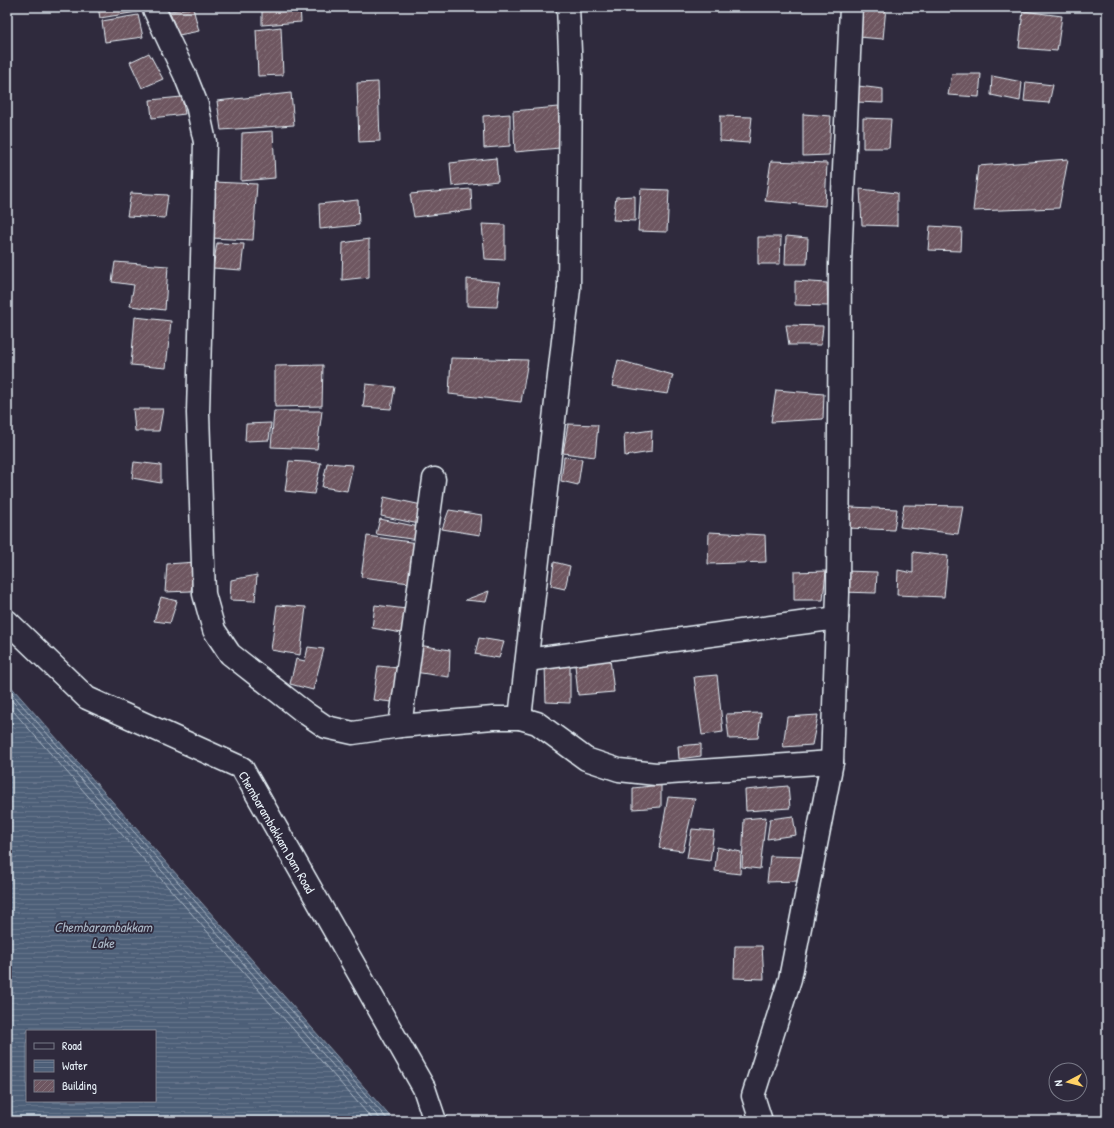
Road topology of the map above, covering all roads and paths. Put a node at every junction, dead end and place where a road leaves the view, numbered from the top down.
1 (153, 7) edge
2 (568, 7) edge
3 (851, 7) edge
4 (434, 479) dead end
5 (837, 618) junction
6 (7, 621) edge
7 (527, 660) junction
8 (520, 718) junction
9 (400, 726) junction
10 (832, 762) junction
11 (435, 1121) edge
12 (761, 1121) edge

1 - 9 street
2 - 7 street
3 - 5 street
4 - 9 street
5 - 7 street
5 - 10 street
6 - 11 street, Chembarambakkam Dam Road
7 - 8 street
8 - 9 street
8 - 10 street
10 - 12 street

